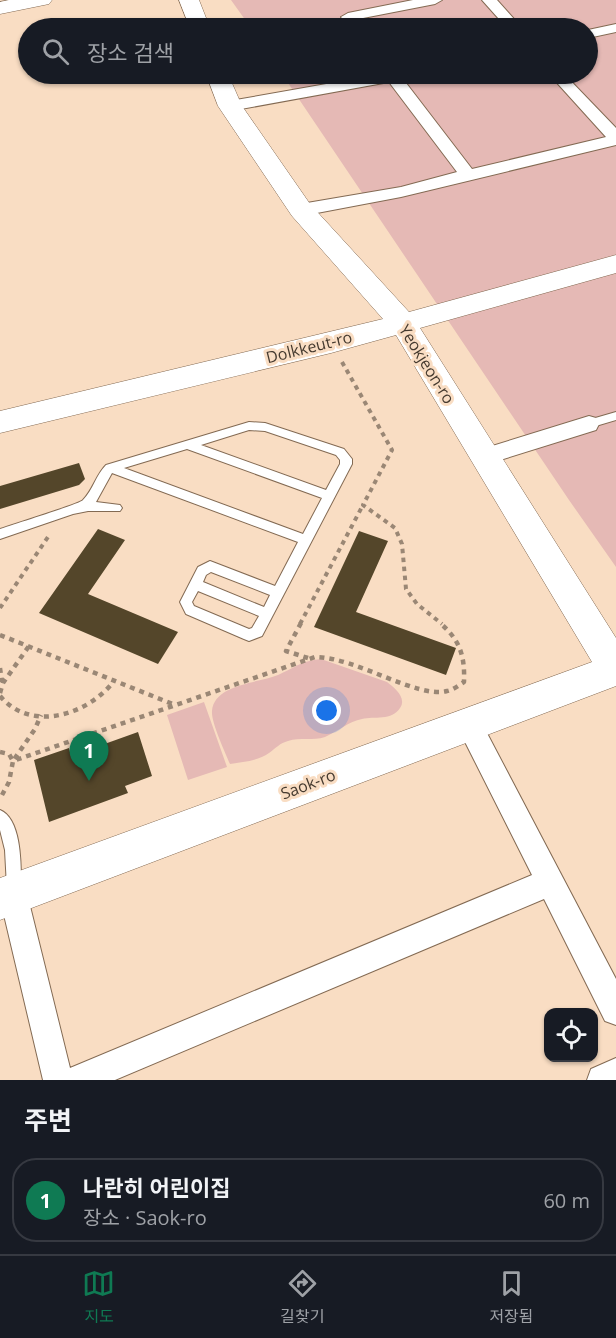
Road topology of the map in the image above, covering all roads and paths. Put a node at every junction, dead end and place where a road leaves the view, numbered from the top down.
1 (42, 0) edge
2 (189, 0) edge
3 (435, 0) edge
4 (489, 0) edge
5 (0, 8) edge
6 (196, 18) edge
7 (349, 18) edge
8 (506, 18) edge
9 (616, 28) edge
10 (598, 32) edge
11 (221, 84) edge
12 (349, 84) edge
13 (403, 84) edge
14 (565, 84) edge
15 (230, 106) junction
16 (616, 139) edge
17 (468, 175) junction
18 (301, 210) junction
19 (616, 264) edge
20 (403, 323) junction
21 (331, 343) junction
22 (616, 416) edge
23 (0, 422) edge
24 (590, 424) joint
25 (186, 444) junction
26 (484, 457) junction
27 (110, 468) junction
28 (329, 496) junction
29 (363, 505) junction
30 (82, 508) junction
31 (116, 508) dead end
32 (63, 514) junction
33 (0, 534) edge
34 (306, 540) junction
35 (195, 584) junction
36 (278, 593) junction
37 (0, 608) edge
38 (267, 614) junction
39 (0, 635) edge
40 (29, 646) junction
41 (310, 658) junction
42 (0, 668) edge
43 (616, 670) edge
44 (114, 681) junction
45 (3, 683) junction
46 (0, 695) edge
47 (2, 703) edge
48 (175, 705) junction
49 (41, 715) junction
50 (469, 724) junction
51 (0, 752) edge
52 (13, 761) junction
53 (2, 795) dead end
54 (0, 817) edge
55 (550, 882) junction
56 (7, 897) edge
57 (616, 1010) edge
58 (616, 1073) edge
59 (58, 1080) edge
60 (78, 1080) edge
61 (602, 1080) edge

1 - 5 street
2 - 6 street
3 - 7 street
4 - 8 street
9 - 10 street
11 - 15 street, Yeokjeon-ro
12 - 15 street
13 - 17 street
14 - 16 street
15 - 18 street, Yeokjeon-ro
16 - 17 street
17 - 18 street
18 - 20 street, Yeokjeon-ro
19 - 20 street, Dolkkeut-ro
20 - 21 street, Dolkkeut-ro
20 - 26 street, Yeokjeon-ro
21 - 23 street, Dolkkeut-ro
21 - 29 path
22 - 24 lane
24 - 26 street
25 - 27 lane
25 - 28 lane
25 - 28 lane
26 - 43 street, Yeokjeon-ro
27 - 30 lane
27 - 34 lane
28 - 34 lane
29 - 41 path
29 - 41 path
30 - 31 lane
30 - 32 lane
32 - 33 lane
32 - 37 path
34 - 36 lane
35 - 36 lane
35 - 38 lane
35 - 38 lane
36 - 38 lane
39 - 40 path
40 - 44 path
40 - 45 path
41 - 48 path
42 - 45 path
43 - 50 street, Saok-ro
44 - 48 path
44 - 49 path
45 - 46 path
46 - 47 path
47 - 49 path
48 - 52 path
49 - 52 path
50 - 55 street
50 - 56 street, Saok-ro
51 - 52 path
52 - 53 path
54 - 56 lane
55 - 57 street
55 - 60 street
56 - 59 street
58 - 61 street

